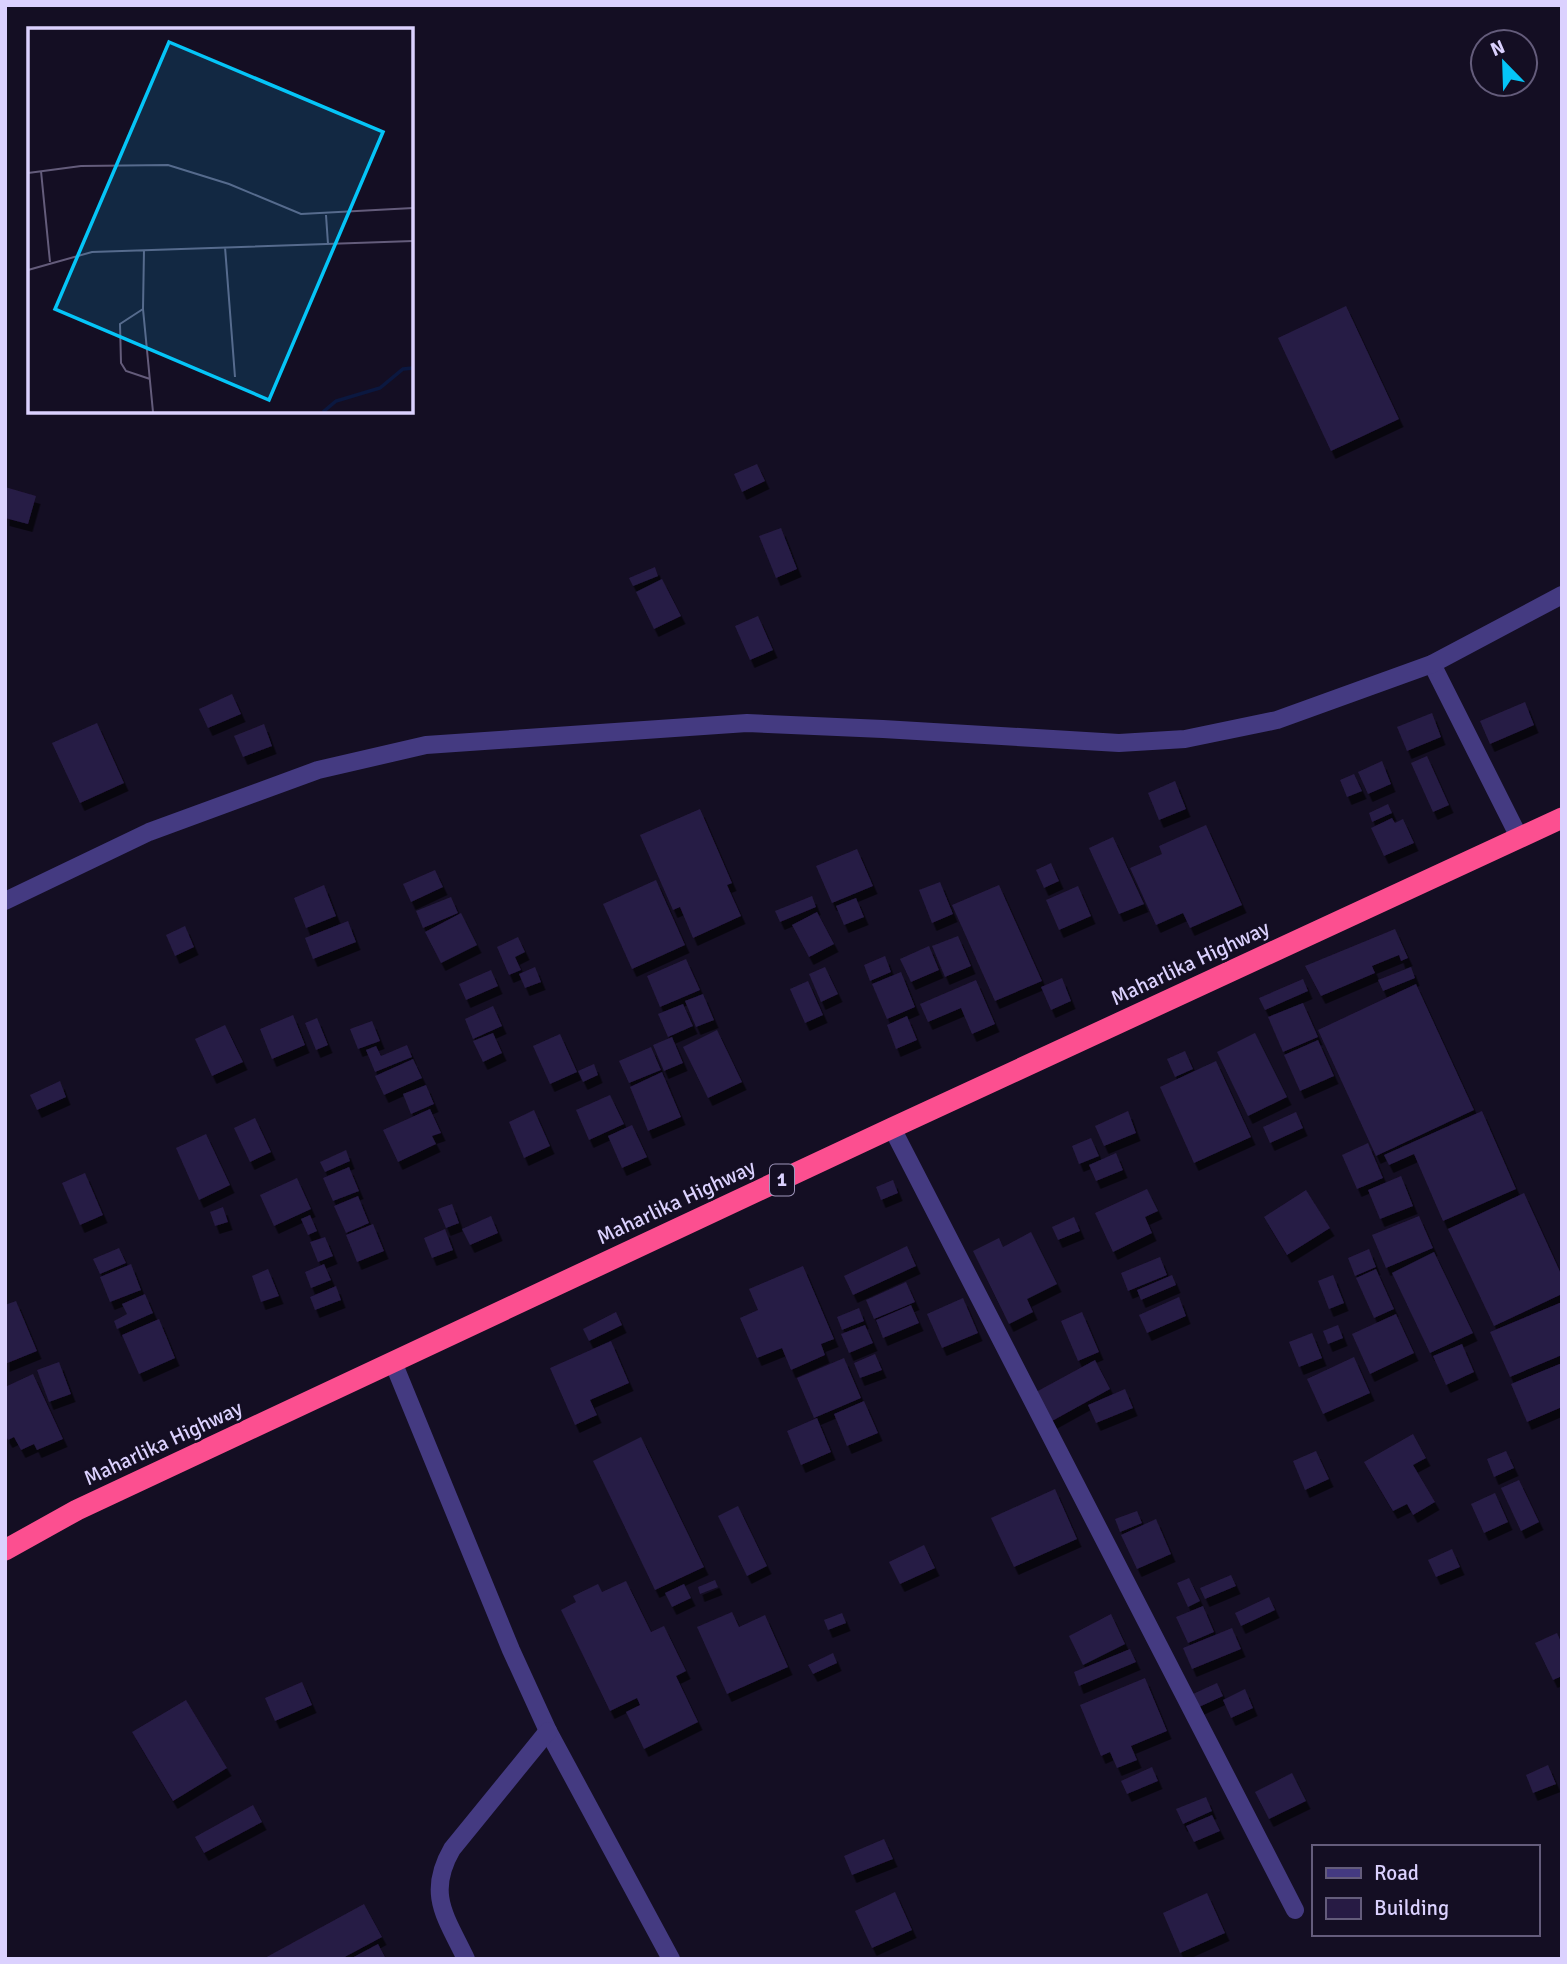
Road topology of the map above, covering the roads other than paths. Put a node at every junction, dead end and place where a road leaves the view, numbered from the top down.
1 (1562, 596) edge
2 (1432, 664) junction
3 (1562, 818) edge
4 (1519, 837) junction
5 (5, 901) edge
6 (891, 1128) junction
7 (393, 1362) junction
8 (5, 1550) edge
9 (548, 1731) junction
10 (1295, 1910) dead end
11 (466, 1959) edge
12 (671, 1959) edge

1 - 2 street
2 - 4 street
2 - 5 street
3 - 4 highway, Maharlika Highway / 1
4 - 6 highway, Maharlika Highway / 1
6 - 7 highway, Maharlika Highway / 1
6 - 10 street
7 - 8 highway, Maharlika Highway / 1
7 - 9 street
9 - 11 street
9 - 12 street

